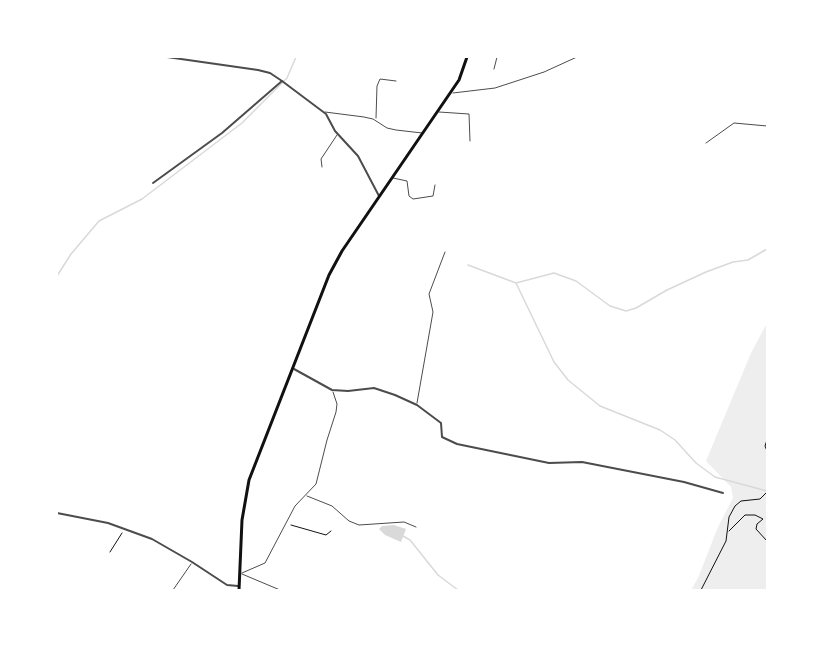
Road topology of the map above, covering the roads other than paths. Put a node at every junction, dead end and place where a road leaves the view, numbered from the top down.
1 (168, 57) edge
2 (467, 57) edge
3 (496, 57) edge
4 (577, 57) edge
5 (494, 69) dead end
6 (396, 81) dead end
7 (283, 82) junction
8 (451, 93) junction
9 (437, 111) junction
10 (323, 112) junction
11 (375, 120) junction
12 (767, 126) edge
13 (338, 133) junction
14 (422, 133) junction
15 (470, 141) dead end
16 (706, 143) dead end
17 (322, 167) dead end
18 (391, 178) junction
19 (153, 183) dead end
20 (435, 184) dead end
21 (379, 196) junction
22 (445, 252) dead end
23 (294, 369) junction
24 (332, 390) junction
25 (417, 405) junction
26 (723, 493) dead end
27 (305, 496) junction
28 (57, 513) edge
29 (416, 527) dead end
30 (192, 562) junction
31 (240, 573) junction
32 (239, 588) edge
33 (173, 590) edge
34 (280, 590) edge

1 - 7 street
2 - 8 main road
3 - 5 lane
4 - 8 lane
6 - 11 lane
7 - 10 street
7 - 19 street
8 - 9 main road
9 - 14 main road
9 - 15 lane
10 - 11 lane
10 - 13 street
11 - 14 lane
12 - 16 lane
13 - 17 lane
13 - 21 street
14 - 18 main road
18 - 20 lane
18 - 21 main road
21 - 23 main road
22 - 25 lane
23 - 24 street
23 - 31 main road
24 - 25 street
24 - 27 lane
25 - 26 street
27 - 29 lane
27 - 31 lane
28 - 30 street
30 - 32 street
30 - 33 lane
31 - 32 main road
31 - 34 lane

